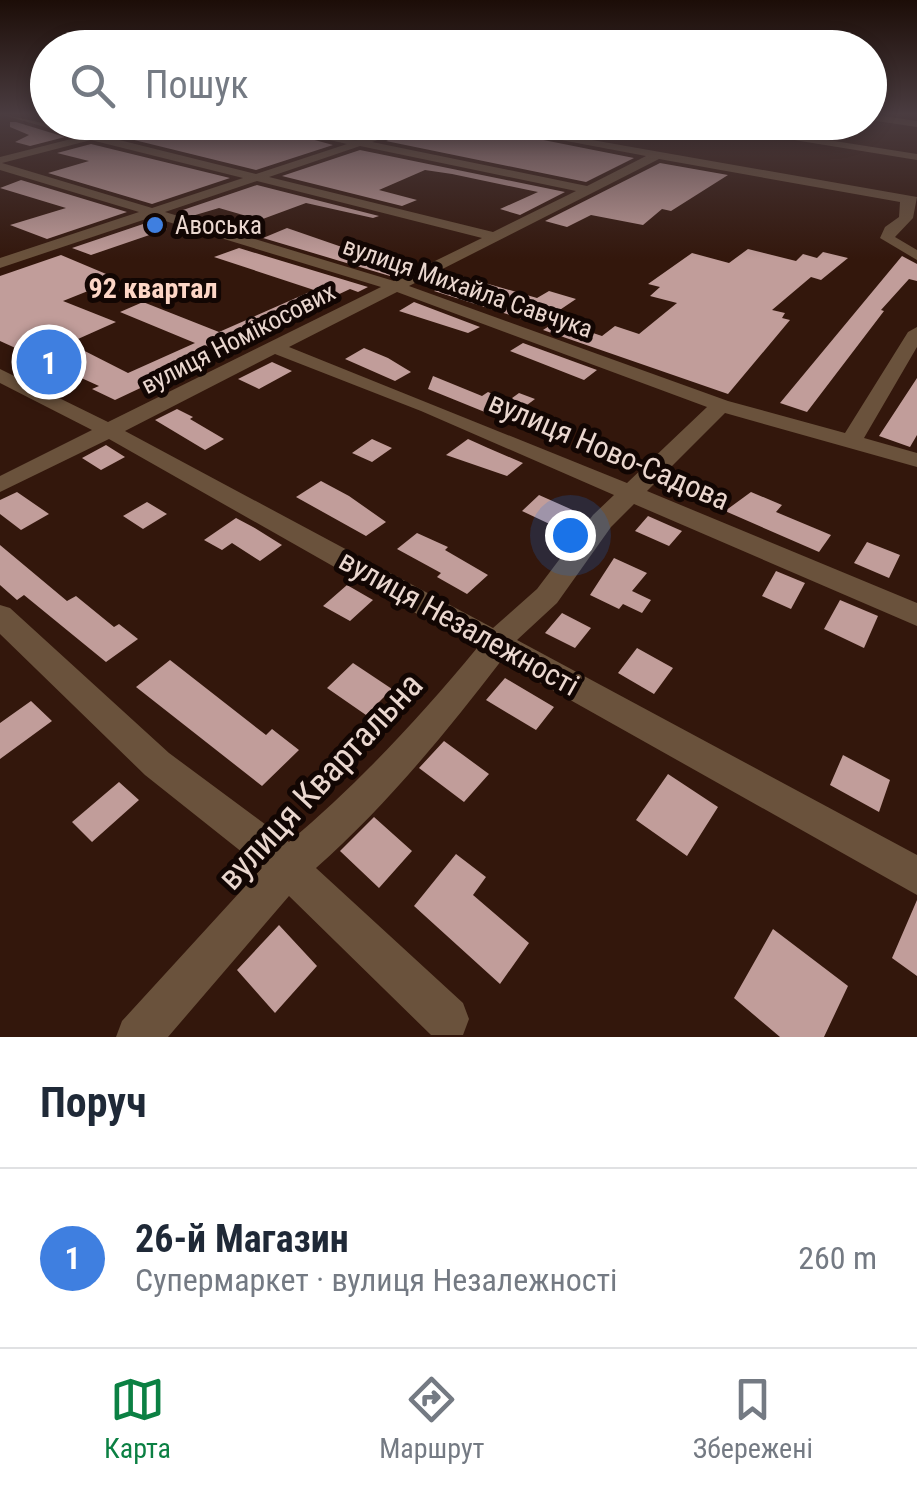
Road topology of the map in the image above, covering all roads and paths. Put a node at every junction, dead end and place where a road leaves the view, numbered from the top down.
1 (204, 162) edge
2 (301, 162) edge
3 (458, 162) edge
4 (645, 162) edge
5 (694, 162) edge
6 (0, 163) edge
7 (260, 176) junction
8 (589, 190) junction
9 (912, 201) edge
10 (153, 212) junction
11 (496, 238) junction
12 (917, 256) edge
13 (0, 264) edge
14 (397, 287) junction
15 (917, 332) edge
16 (275, 348) junction
17 (0, 375) edge
18 (721, 405) junction
19 (108, 431) junction
20 (852, 440) junction
21 (917, 460) edge
22 (0, 485) edge
23 (631, 492) junction
24 (917, 615) edge
25 (0, 616) edge
26 (498, 645) junction
27 (290, 866) junction
28 (917, 876) edge
29 (447, 1018) dead end
30 (138, 1037) edge

1 - 7 street
2 - 7 street
3 - 8 street
4 - 8 street, вулиця Номікосових
5 - 9 street
6 - 10 street, вулиця Михайла Савчука
7 - 10 street
7 - 11 street
8 - 11 street, вулиця Номікосових
9 - 12 street
10 - 13 street
10 - 14 street, вулиця Михайла Савчука
11 - 14 street, вулиця Номікосових
14 - 16 street, вулиця Номікосових
14 - 18 street, вулиця Михайла Савчука
15 - 20 street
16 - 19 street, вулиця Номікосових
16 - 23 street, вулиця Ново-Садова
17 - 19 street, вулиця Незалежності
18 - 20 street, вулиця Михайла Савчука
18 - 23 street, вулиця Квартальна
19 - 22 street, вулиця Номікосових
19 - 26 street, вулиця Незалежності
20 - 21 street, вулиця Михайла Савчука
23 - 24 street, вулиця Ново-Садова
23 - 26 street, вулиця Квартальна
25 - 27 street
26 - 27 street, вулиця Квартальна
26 - 28 street, вулиця Незалежності
27 - 29 street
27 - 30 street, вулиця Квартальна

